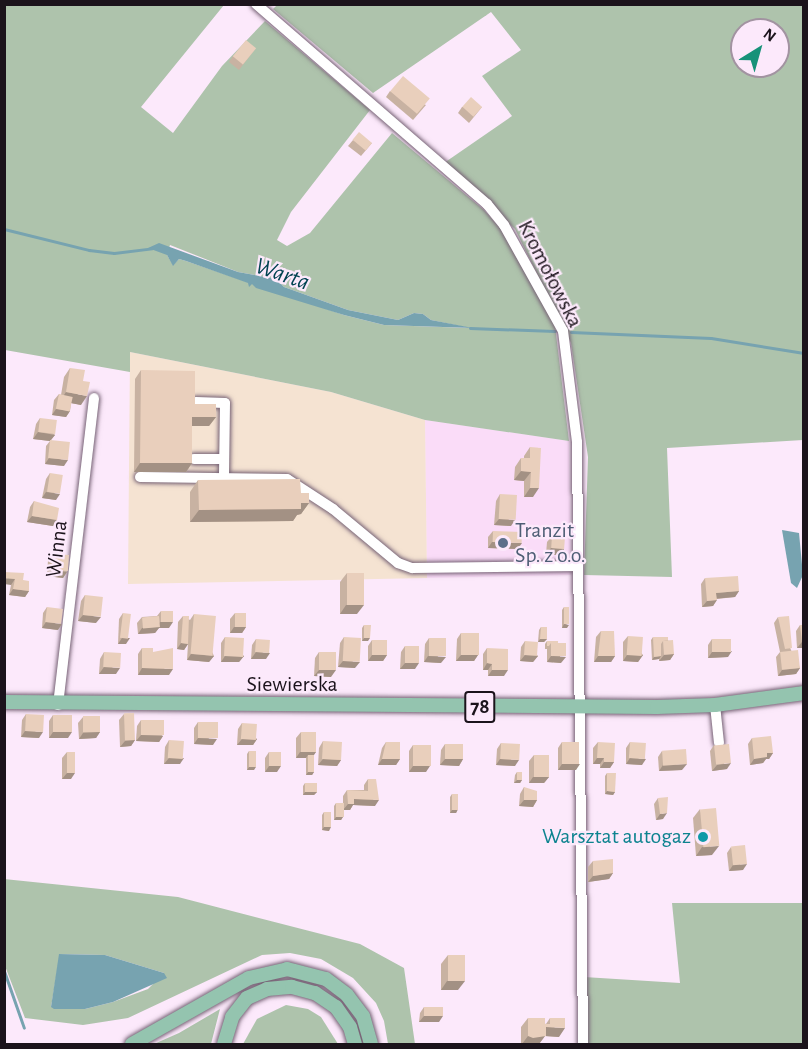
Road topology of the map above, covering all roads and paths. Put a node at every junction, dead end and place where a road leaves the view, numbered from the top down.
1 (256, 4) edge
2 (94, 398) dead end
3 (196, 402) edge
4 (194, 459) edge
5 (224, 459) junction
6 (140, 477) dead end
7 (224, 477) junction
8 (578, 566) junction
9 (804, 693) edge
10 (4, 702) edge
11 (58, 705) junction
12 (716, 705) junction
13 (579, 707) junction
14 (719, 743) edge
15 (132, 1044) edge
16 (224, 1044) edge
17 (355, 1044) edge
18 (371, 1044) edge
19 (583, 1044) edge

1 - 8 street, Kromołowska
2 - 11 street, Winna
3 - 5 street
4 - 5 street
5 - 7 street
6 - 7 street
7 - 8 street
8 - 13 street, Kromołowska
9 - 12 main road, Siewierska / 78
10 - 11 main road, Siewierska / 78
11 - 13 main road, Siewierska / 78
12 - 13 main road, Siewierska / 78
12 - 14 street
13 - 19 street
15 - 18 main road
16 - 17 main road

